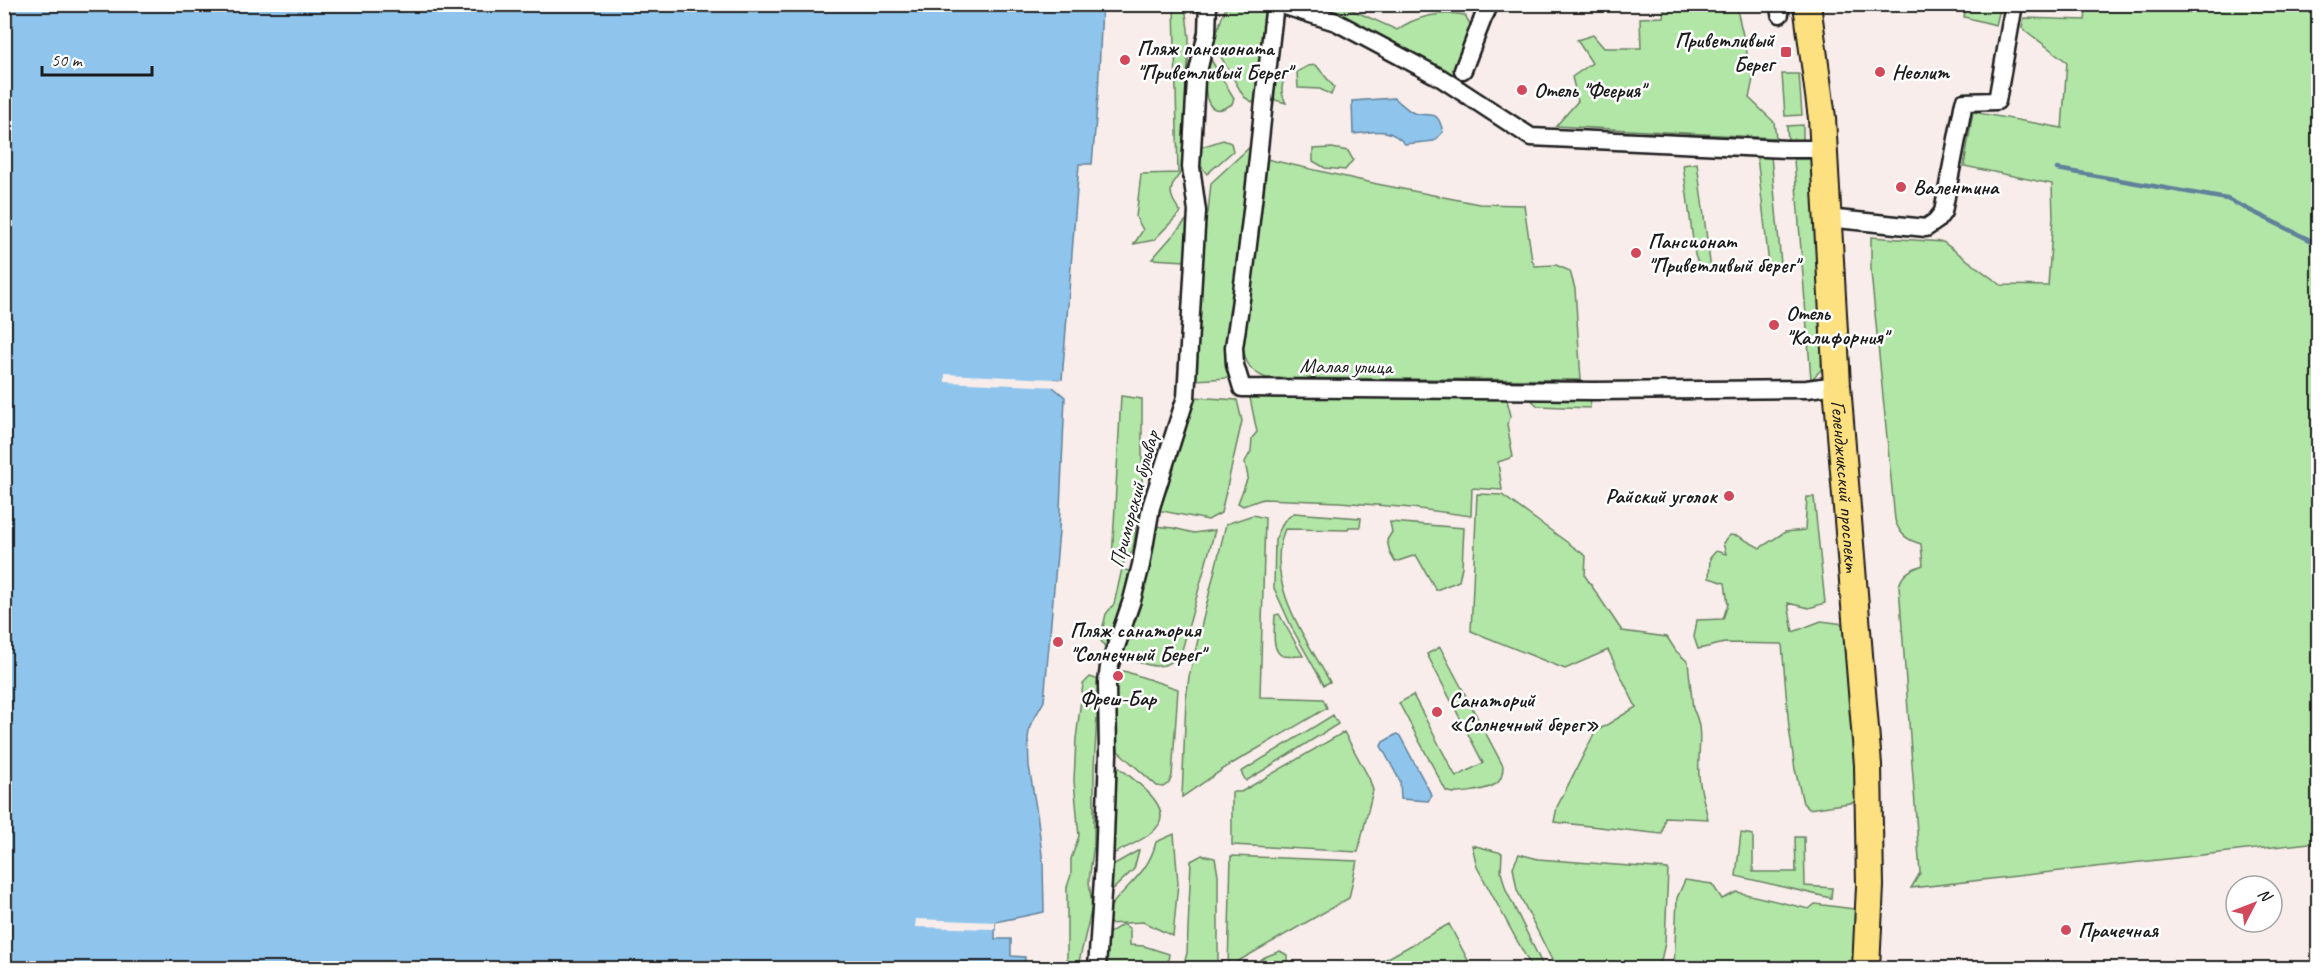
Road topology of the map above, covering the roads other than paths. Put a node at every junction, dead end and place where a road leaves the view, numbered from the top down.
1 (1208, 4) edge
2 (1277, 4) edge
3 (1490, 4) edge
4 (1807, 4) edge
5 (2014, 4) edge
6 (1463, 70) dead end
7 (1823, 149) junction
8 (1827, 218) junction
9 (1837, 385) junction
10 (1097, 969) edge
11 (1866, 969) edge

1 - 10 street, Приморский бульвар
2 - 7 street, Малая улица
2 - 9 street, Малая улица
3 - 6 street
4 - 7 main road, Геленджикский проспект
5 - 8 street
7 - 8 main road, Геленджикский проспект
8 - 9 main road, Геленджикский проспект
9 - 11 main road, Геленджикский проспект

